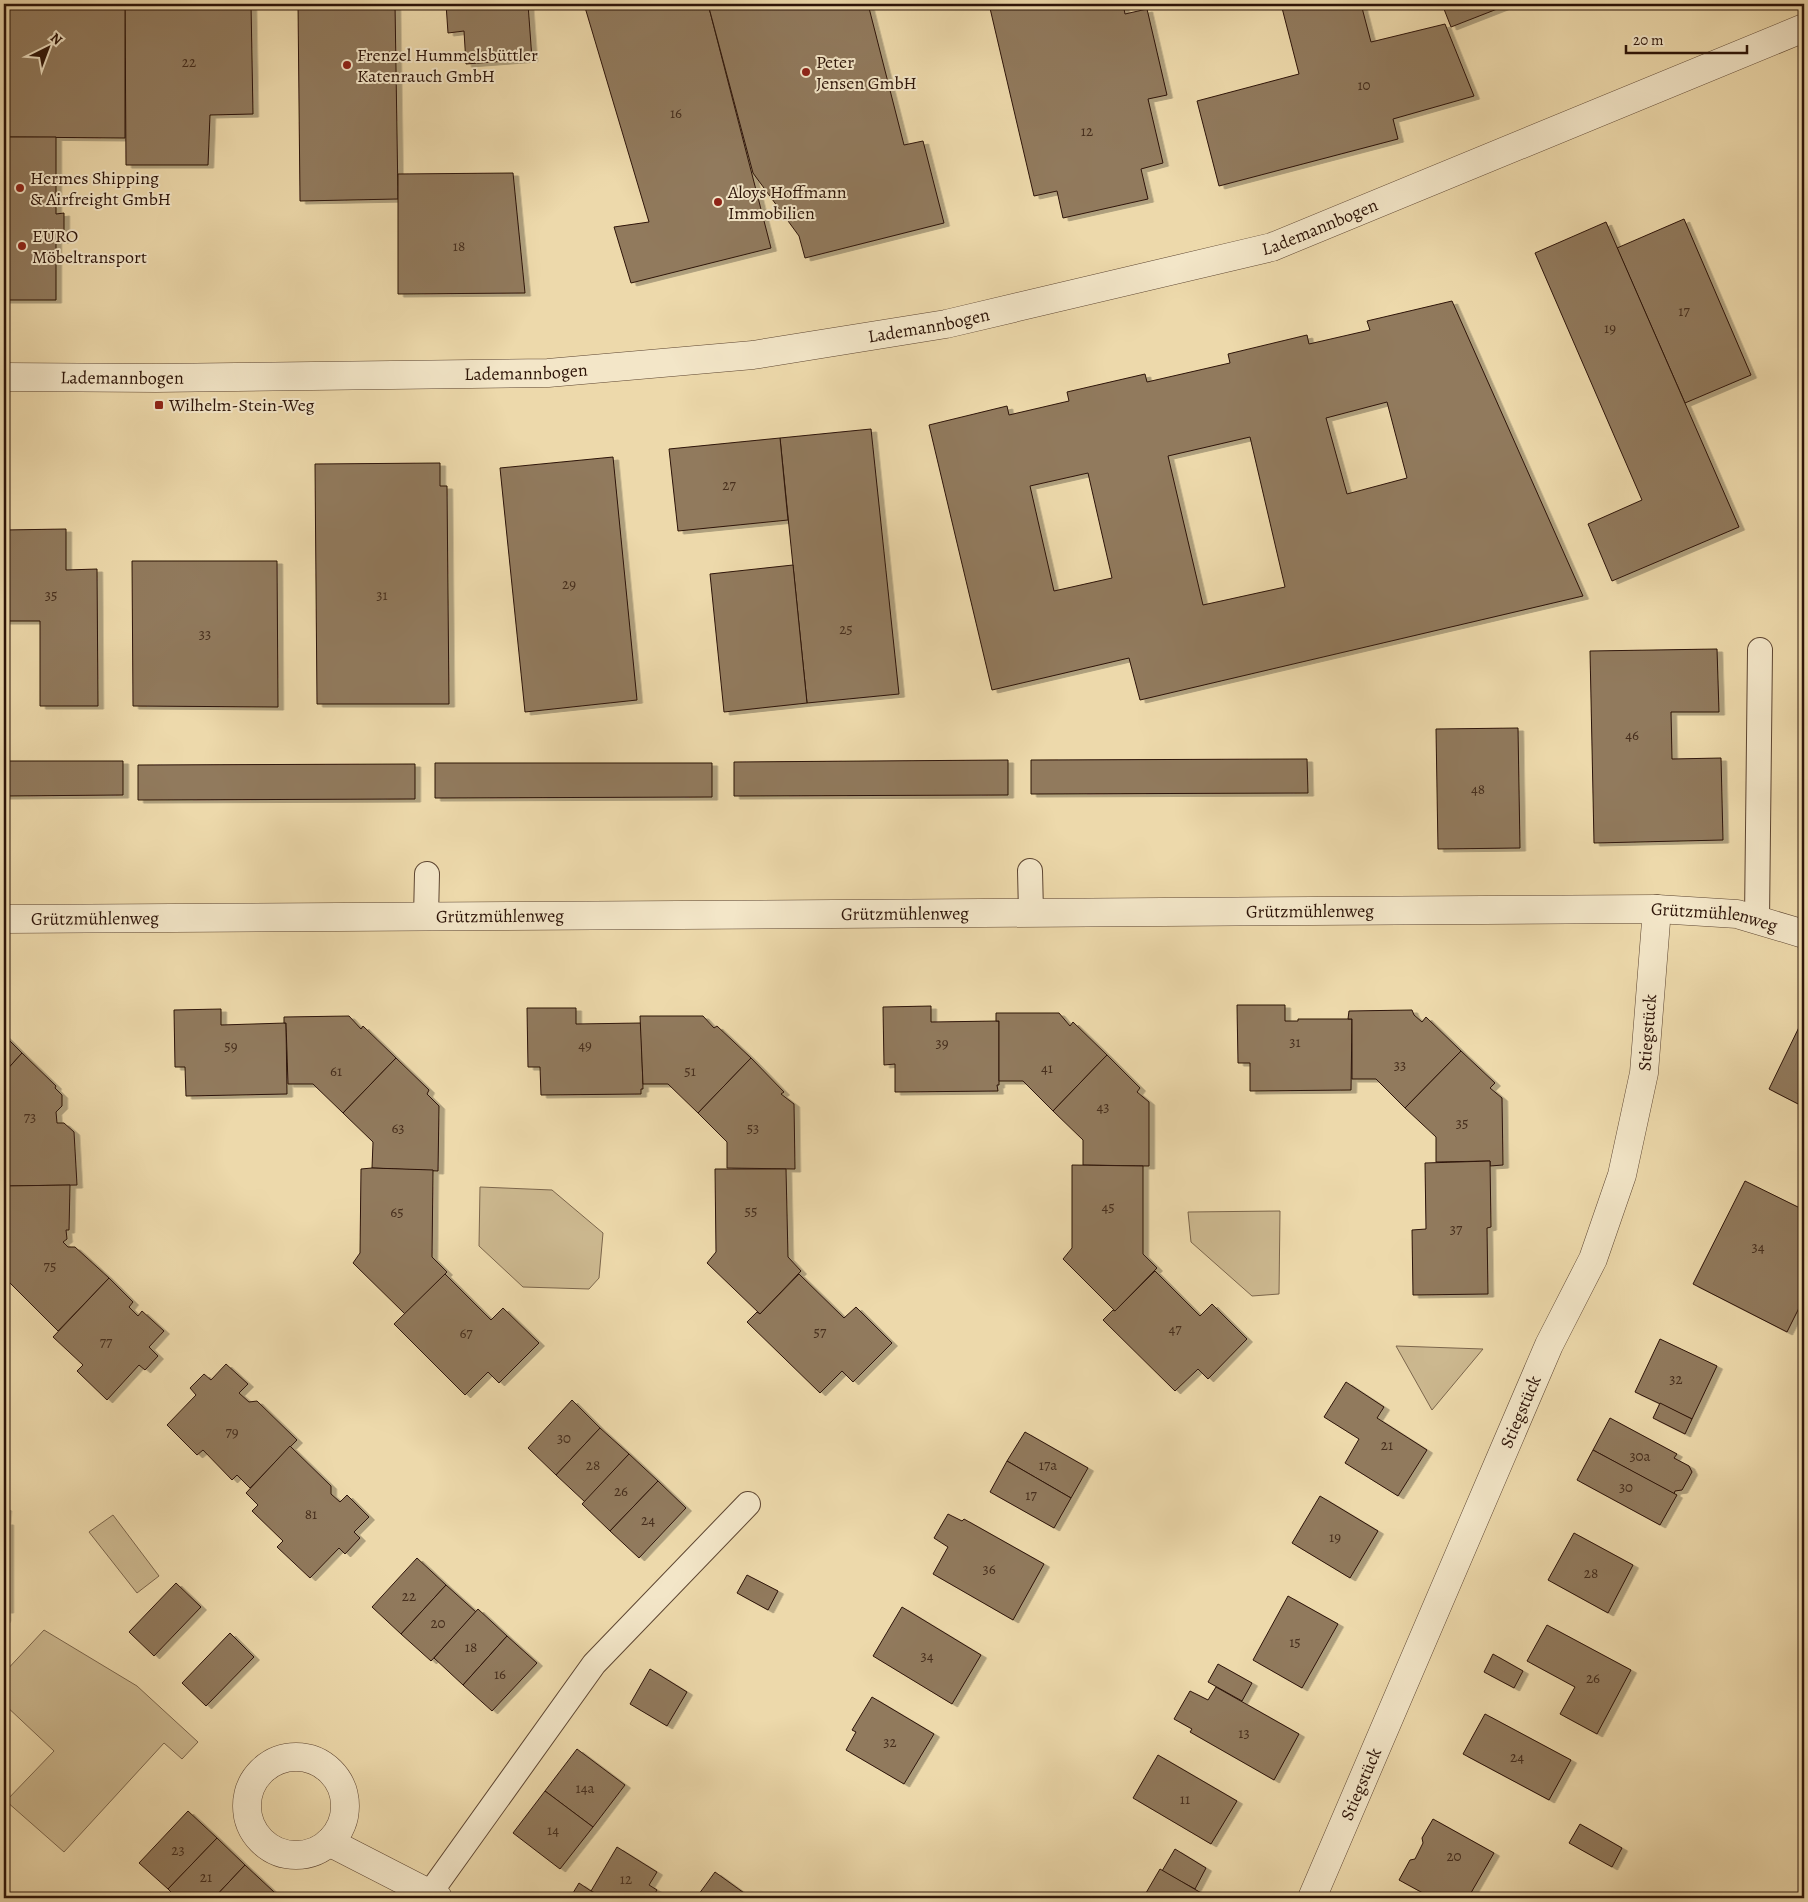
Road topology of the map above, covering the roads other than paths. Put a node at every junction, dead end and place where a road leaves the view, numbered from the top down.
1 (1804, 28) edge
2 (4, 377) edge
3 (1760, 650) dead end
4 (1030, 871) dead end
5 (427, 874) dead end
6 (1657, 909) junction
7 (1032, 912) junction
8 (426, 917) junction
9 (4, 920) edge
10 (1757, 920) junction
11 (1804, 934) edge
12 (748, 1504) dead end
13 (329, 1842) dead end
14 (434, 1896) edge
15 (1312, 1898) edge

1 - 2 street, Lademannbogen
3 - 10 lane
4 - 7 lane
5 - 8 lane
6 - 7 street, Grützmühlenweg
6 - 10 street, Grützmühlenweg
6 - 15 street, Stiegstück
7 - 8 street, Grützmühlenweg
8 - 9 street, Grützmühlenweg
10 - 11 street, Grützmühlenweg
12 - 14 lane
13 - 14 street

